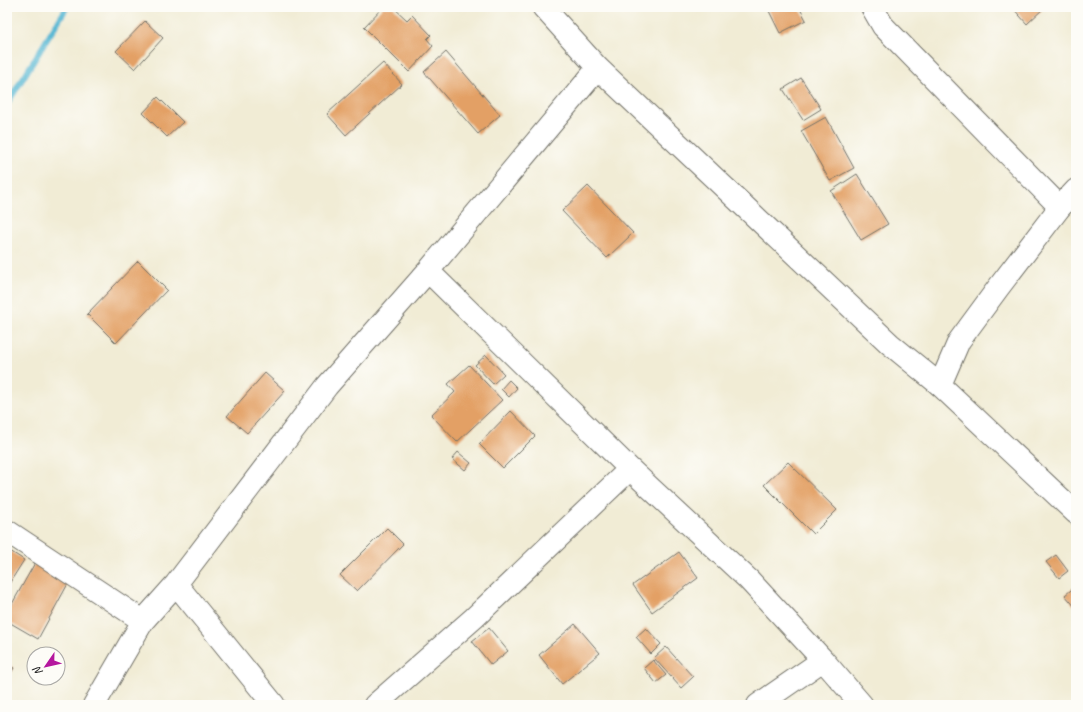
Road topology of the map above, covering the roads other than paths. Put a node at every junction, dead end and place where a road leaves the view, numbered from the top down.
1 (543, 7) edge
2 (872, 7) edge
3 (598, 68) junction
4 (1076, 190) edge
5 (1060, 207) junction
6 (428, 271) junction
7 (940, 385) junction
8 (630, 469) junction
9 (1076, 513) edge
10 (7, 531) edge
11 (176, 584) junction
12 (143, 621) junction
13 (823, 660) junction
14 (94, 705) edge
15 (274, 705) edge
16 (375, 705) edge
17 (758, 705) edge
18 (862, 705) edge

1 - 3 street
2 - 5 street
3 - 6 street
3 - 7 street
4 - 5 street
5 - 7 street
6 - 8 street
6 - 11 street
7 - 9 street
8 - 13 street
8 - 16 street
10 - 12 street
11 - 12 street
11 - 15 street
12 - 14 street
13 - 17 street
13 - 18 street

